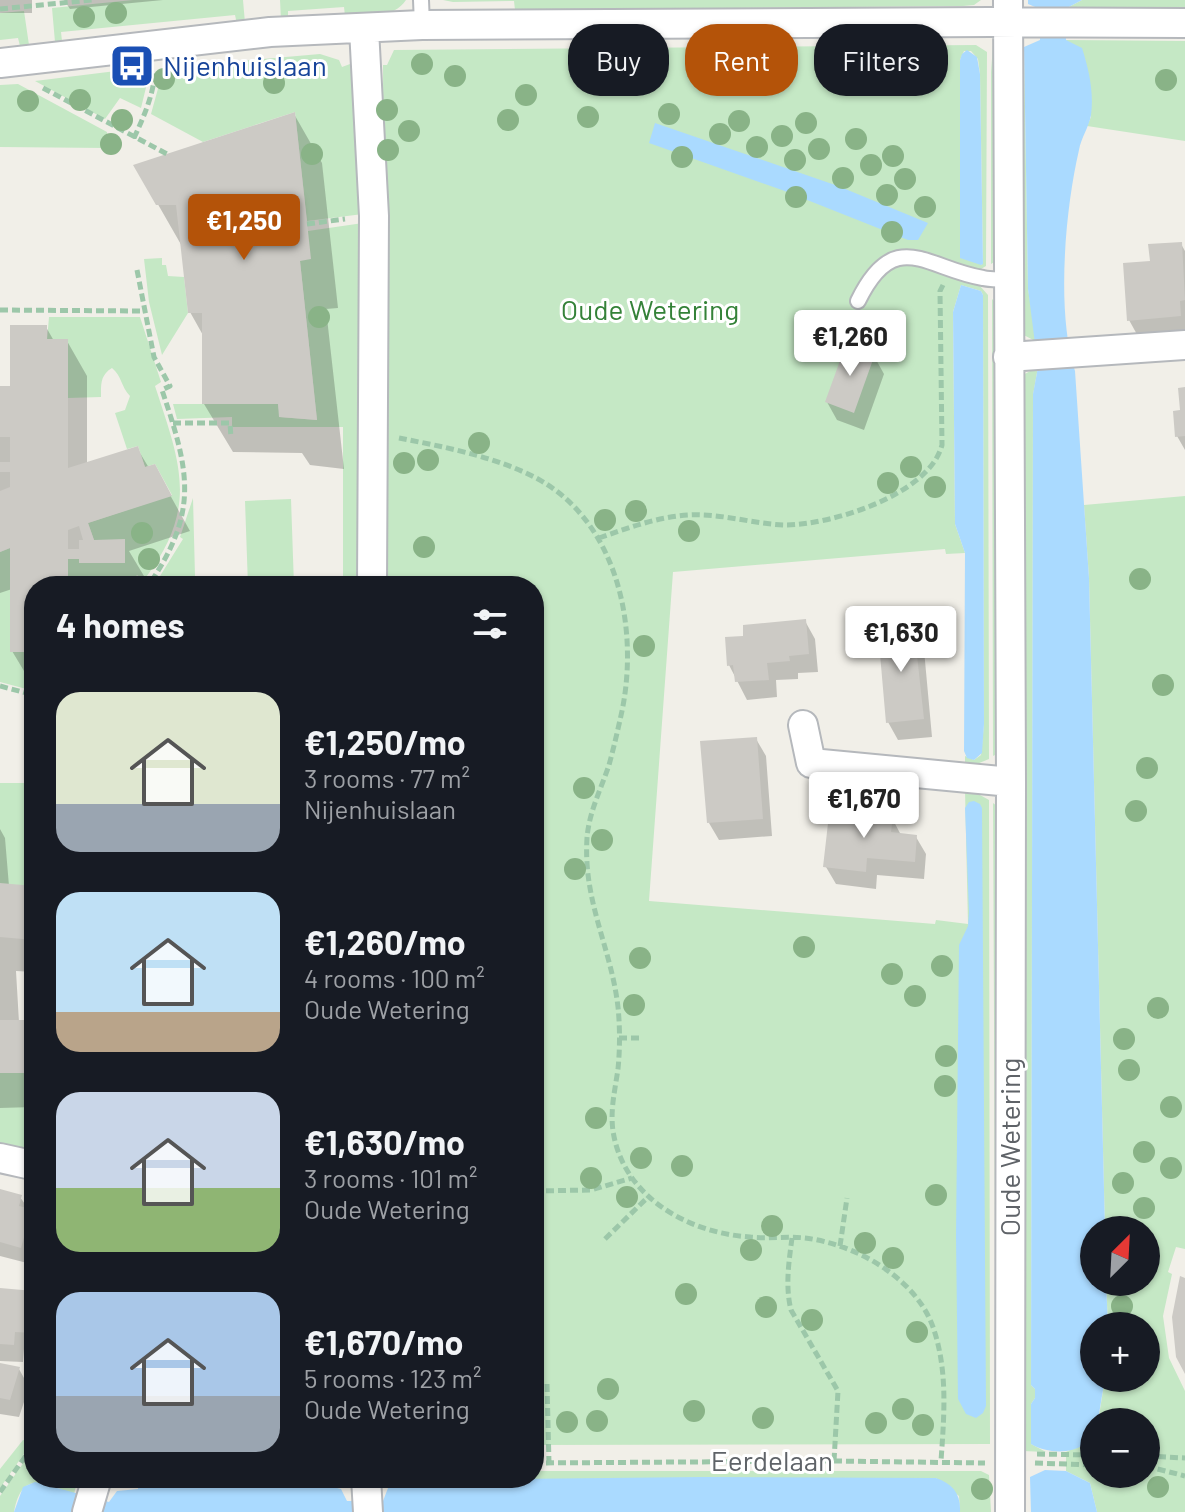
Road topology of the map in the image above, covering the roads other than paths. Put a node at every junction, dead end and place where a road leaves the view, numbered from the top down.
1 (422, 13) edge
2 (1017, 15) edge
3 (1185, 23) edge
4 (364, 29) junction
5 (0, 63) edge
6 (995, 279) junction
7 (858, 301) dead end
8 (1185, 345) edge
9 (1008, 357) junction
10 (372, 576) edge
11 (803, 725) dead end
12 (1011, 782) junction
13 (93, 1488) edge
14 (367, 1488) edge
15 (87, 1512) edge
16 (368, 1512) edge
17 (1010, 1512) edge

1 - 2 street
1 - 4 street
2 - 3 street
2 - 6 street, Oude Wetering
4 - 5 street
4 - 10 street
6 - 7 lane
6 - 9 street, Oude Wetering
8 - 9 street
9 - 12 street, Oude Wetering
11 - 12 street
12 - 17 street, Oude Wetering
13 - 15 street
14 - 16 street

